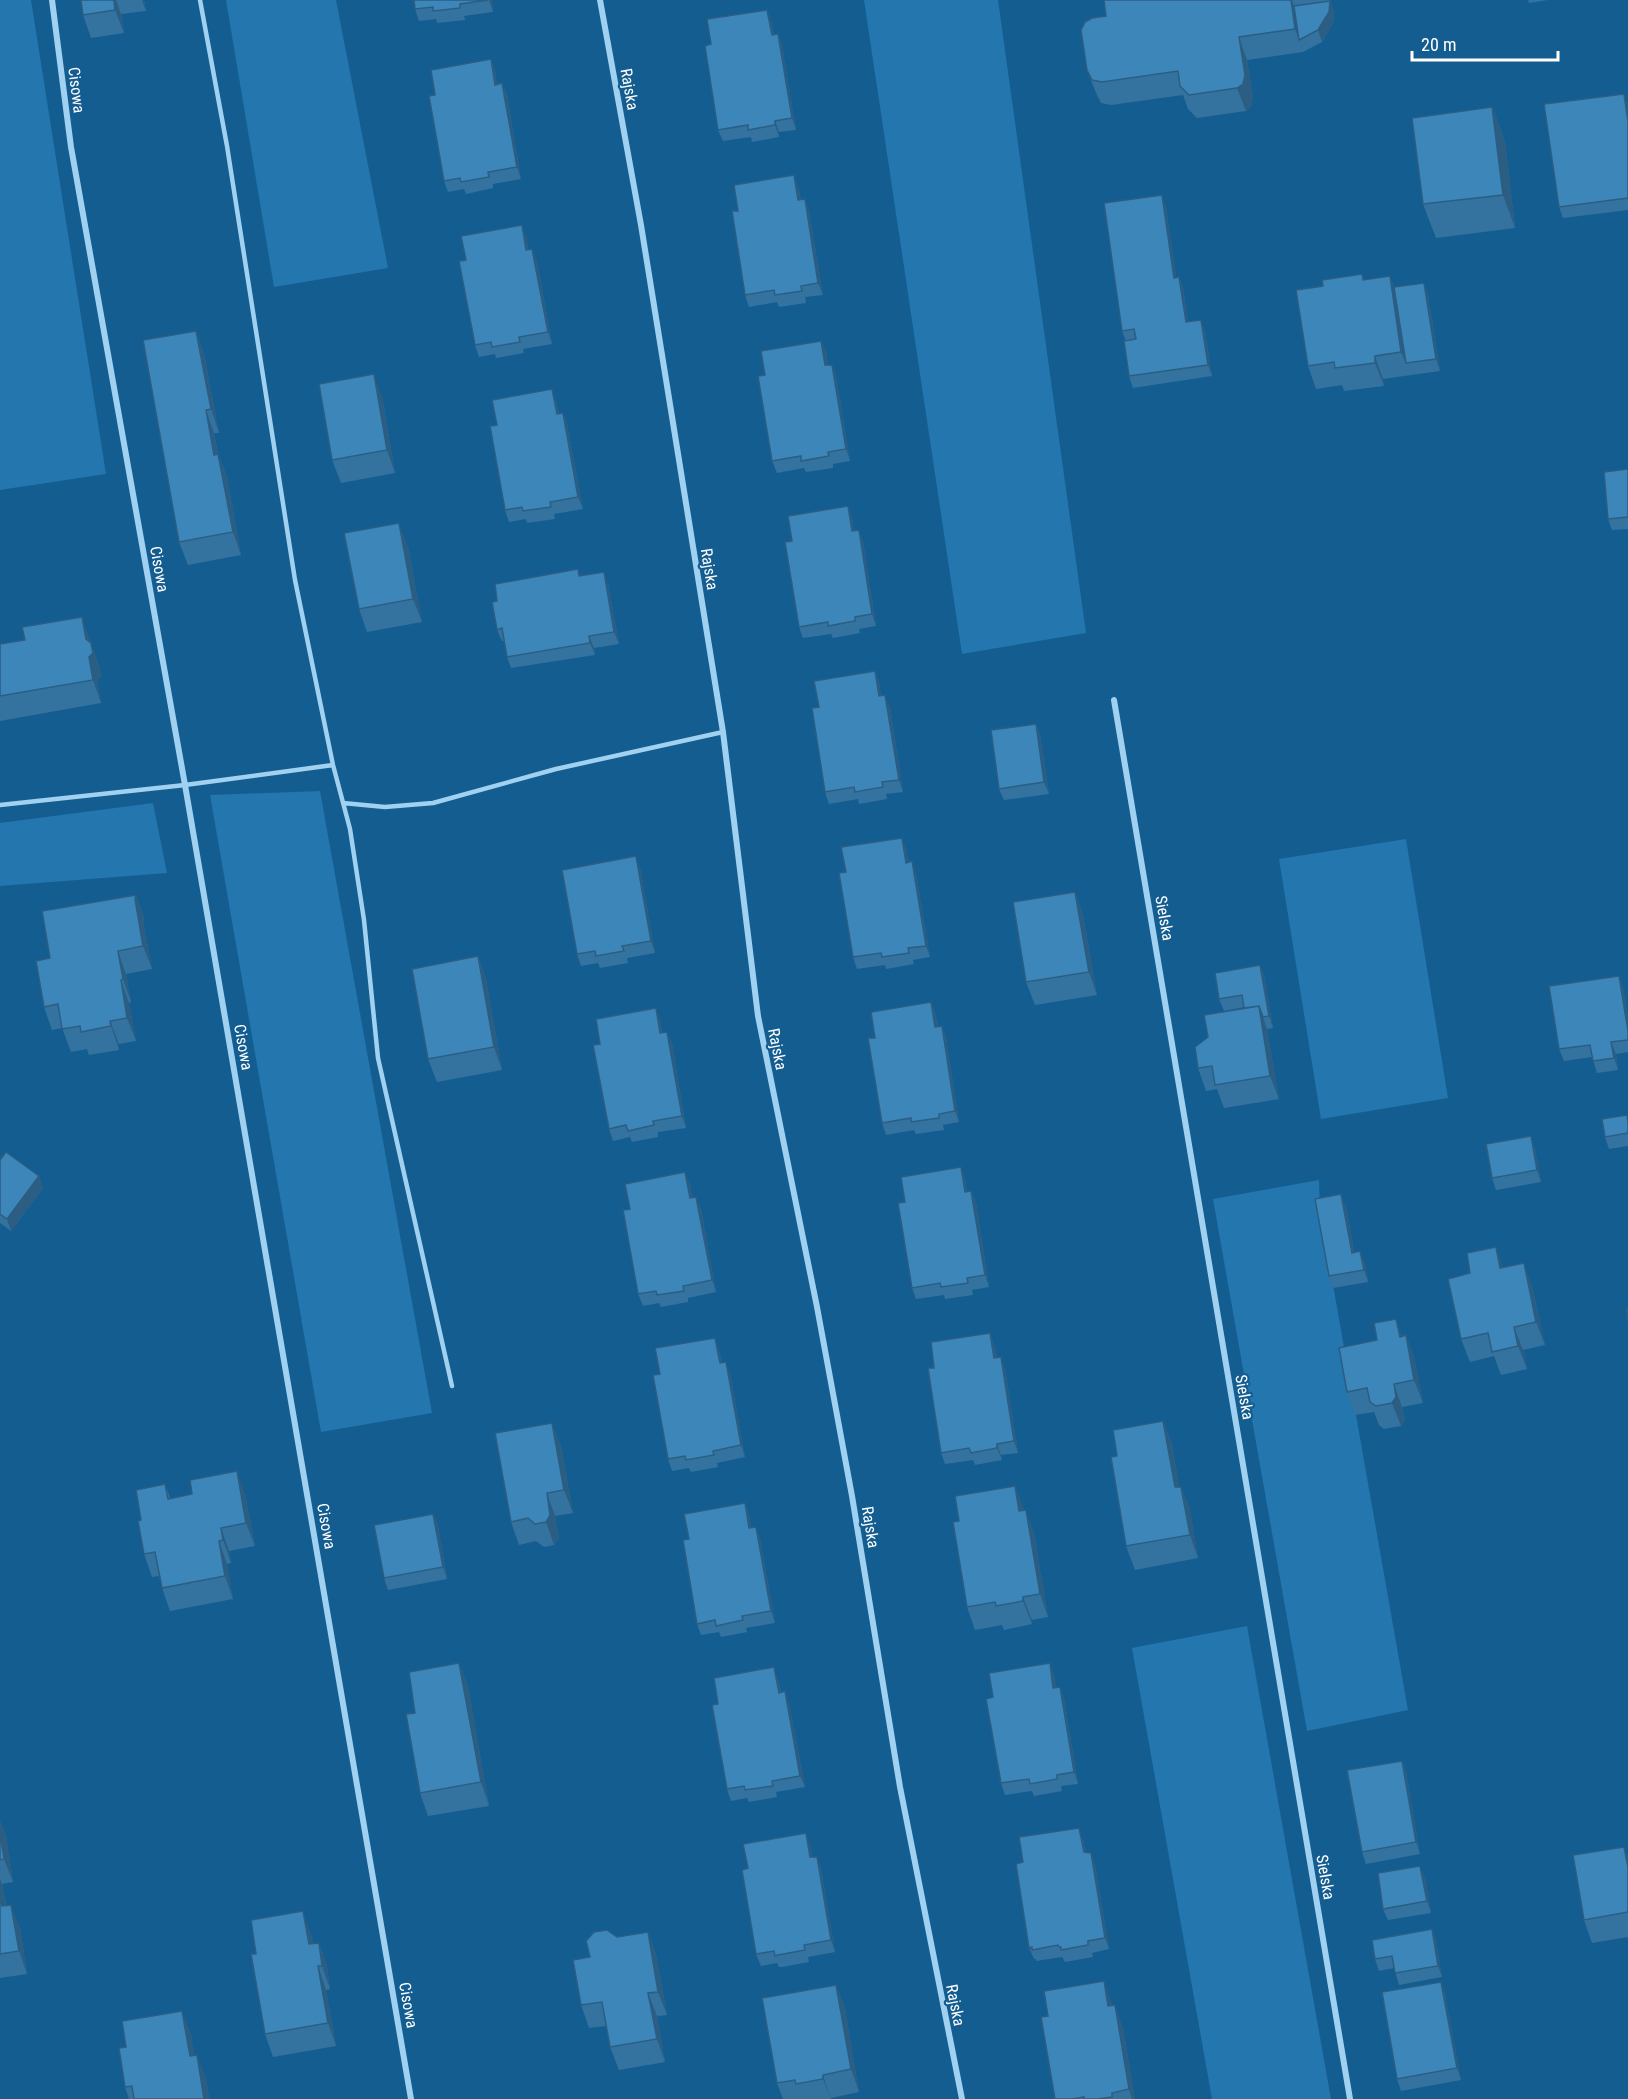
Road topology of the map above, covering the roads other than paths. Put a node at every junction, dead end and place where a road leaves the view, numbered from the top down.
1 (52, 0) edge
2 (200, 0) edge
3 (600, 0) edge
4 (1114, 700) dead end
5 (723, 732) junction
6 (333, 765) junction
7 (185, 785) junction
8 (343, 803) junction
9 (0, 805) edge
10 (452, 1386) dead end
11 (411, 2099) edge
12 (962, 2099) edge
13 (1350, 2099) edge

1 - 7 street, Cisowa
2 - 6 lane
3 - 5 street, Rajska
4 - 13 street, Sielska
5 - 8 lane
5 - 12 street, Rajska
6 - 7 lane
6 - 8 lane
7 - 9 lane
7 - 11 street, Cisowa
8 - 10 lane

